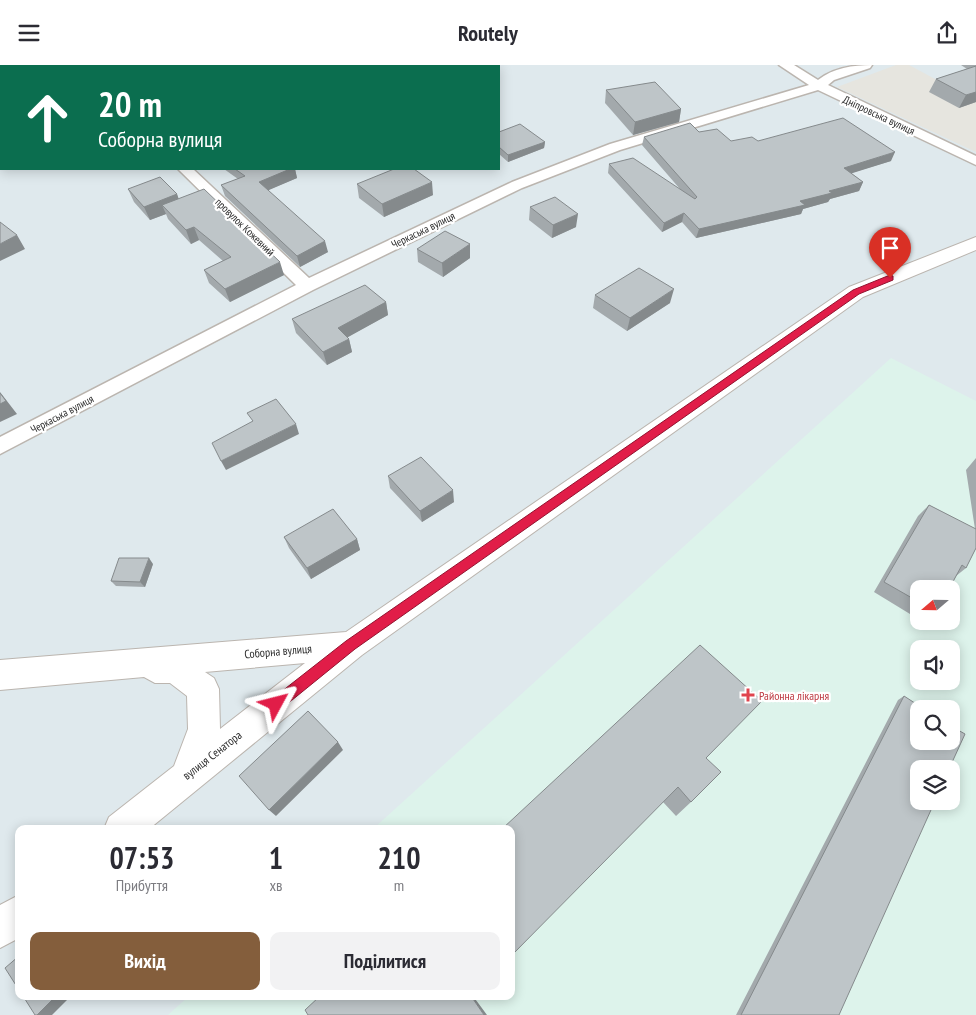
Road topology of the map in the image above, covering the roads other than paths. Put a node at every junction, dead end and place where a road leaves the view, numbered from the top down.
1 (785, 65) edge
2 (866, 65) edge
3 (819, 86) junction
4 (976, 161) edge
5 (186, 170) edge
6 (976, 243) edge
7 (307, 285) junction
8 (0, 446) edge
9 (351, 645) junction
10 (113, 665) junction
11 (0, 675) edge
12 (187, 775) junction
13 (126, 825) edge
14 (15, 917) edge
15 (0, 929) edge

1 - 3 street, Дніпровська вулиця
2 - 3 street, Черкаська вулиця
3 - 4 street, Дніпровська вулиця
3 - 7 street, Черкаська вулиця
5 - 7 street, провулок Кожевний
6 - 9 main road
7 - 8 street, Черкаська вулиця
9 - 10 main road, Соборна вулиця
9 - 12 main road, вулиця Сенатора
10 - 11 main road, Соборна вулиця
10 - 12 main road
12 - 13 main road, вулиця Сенатора
14 - 15 main road

